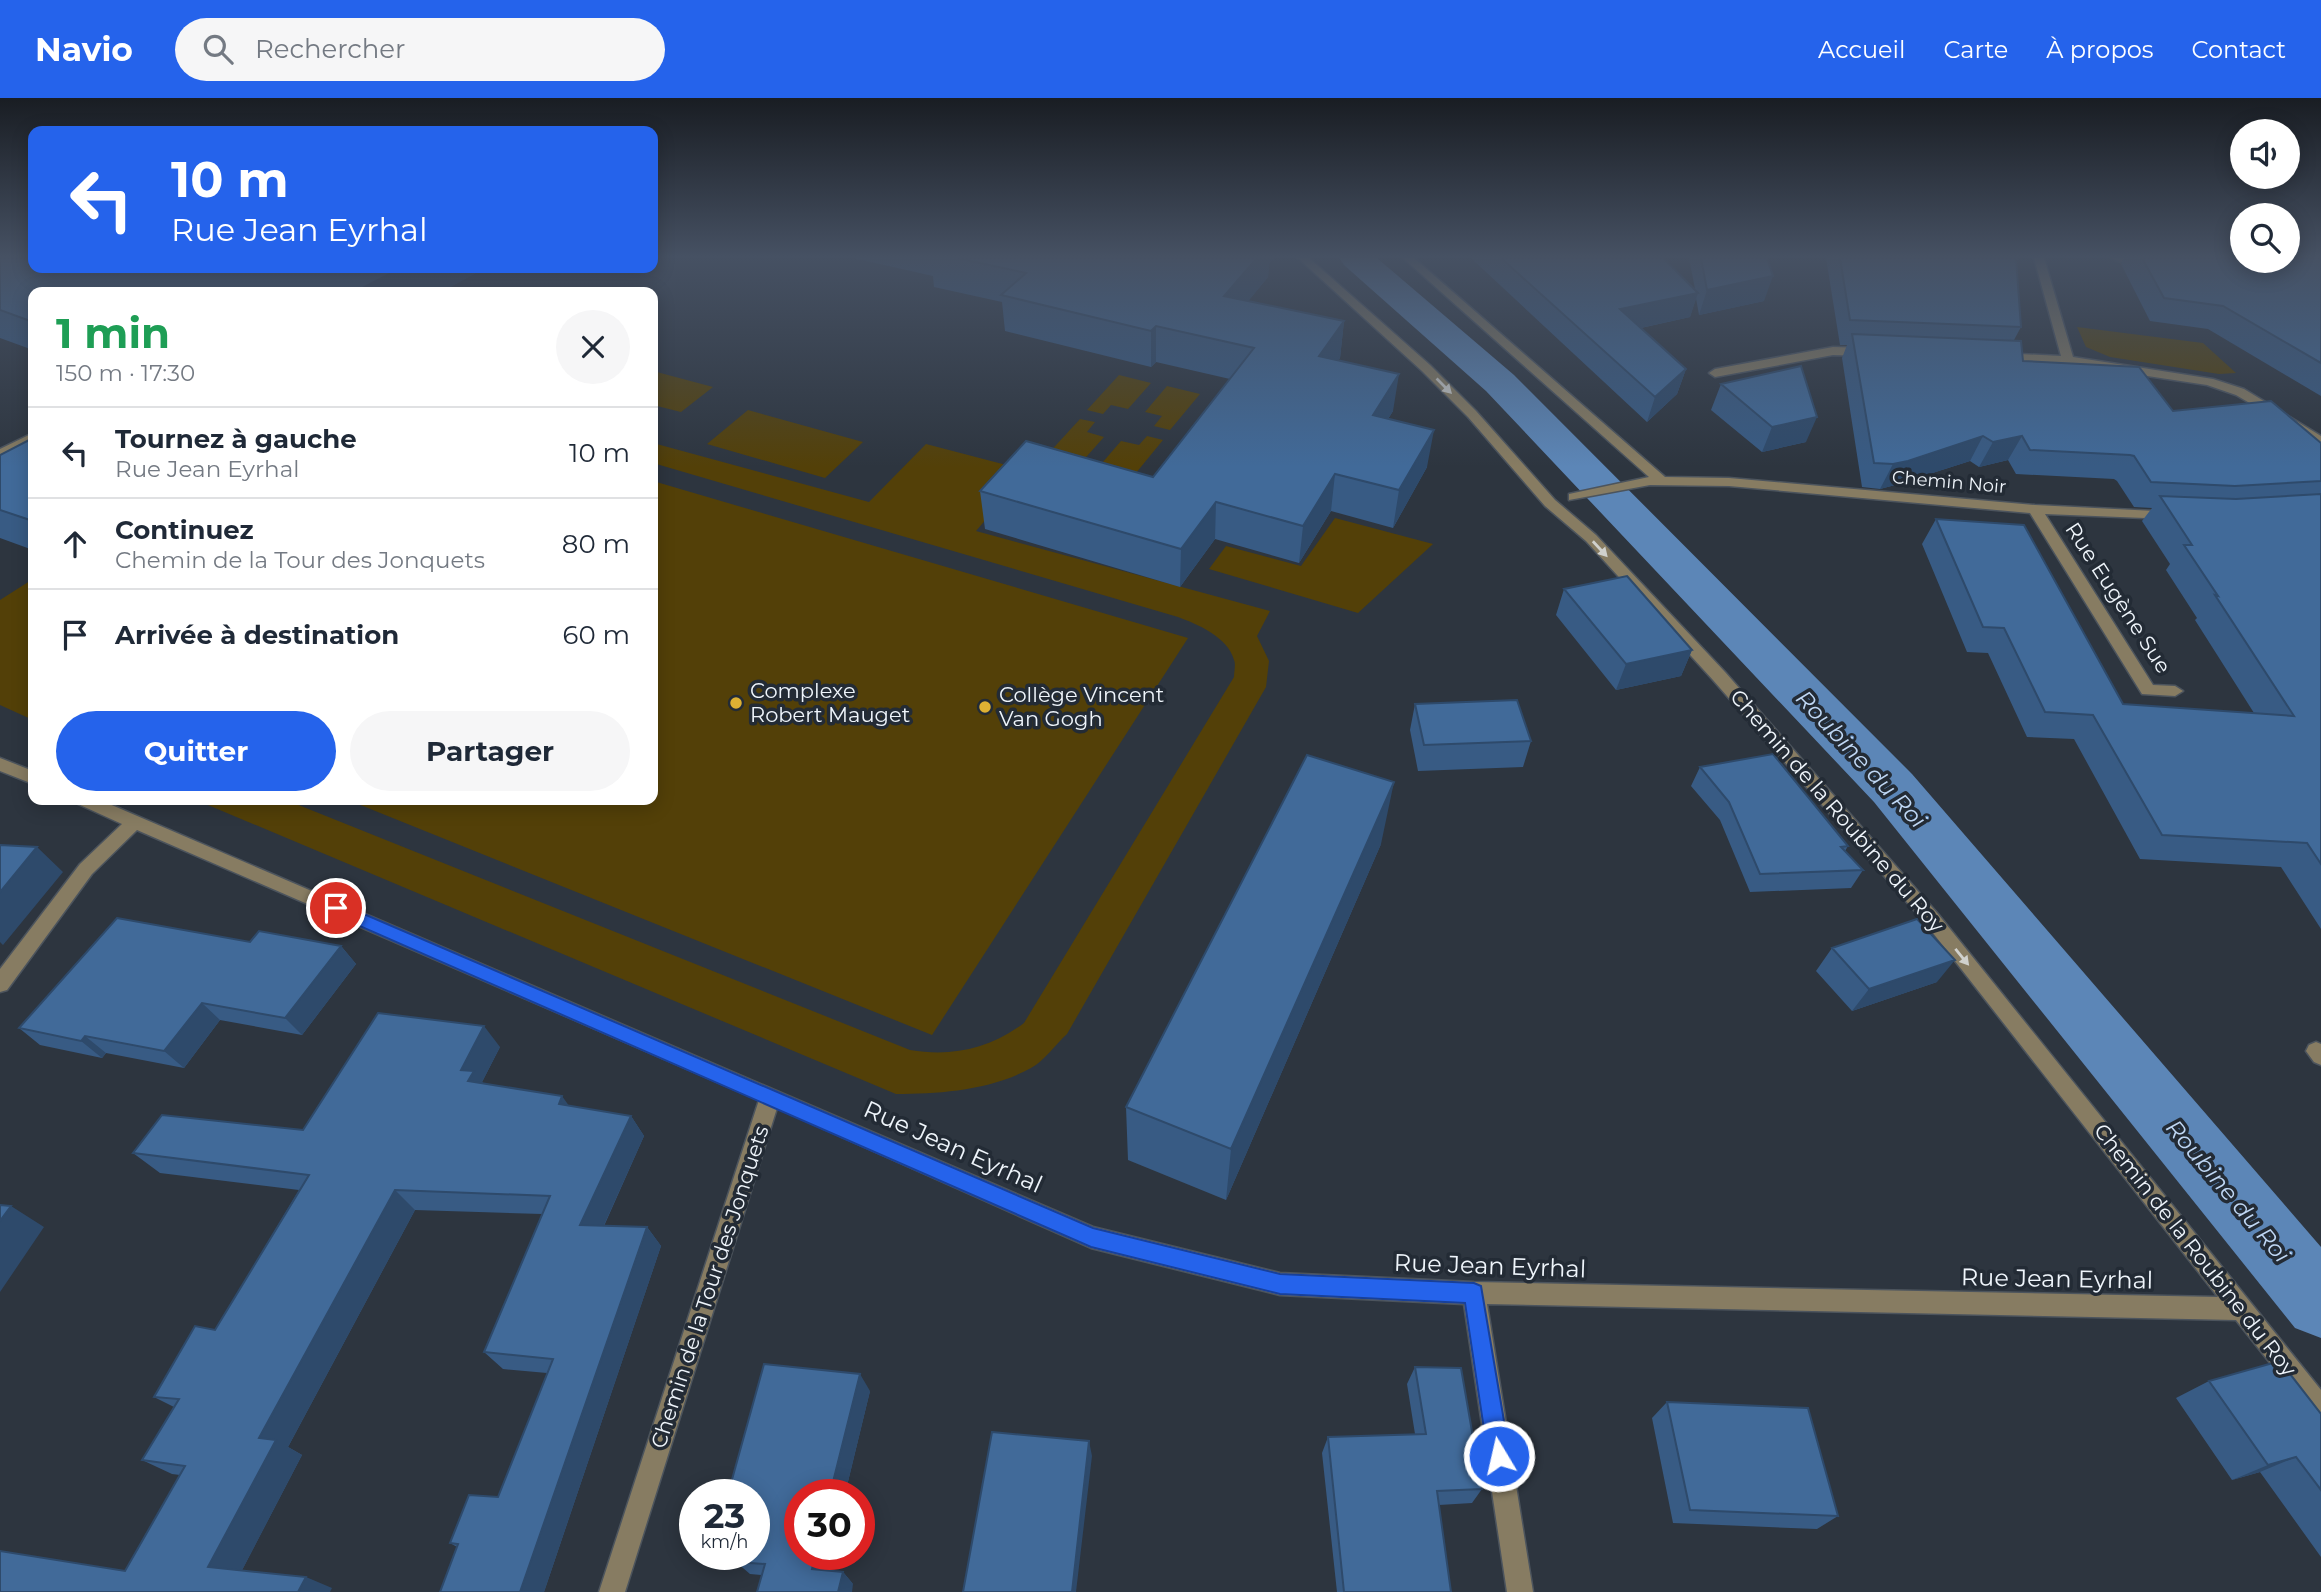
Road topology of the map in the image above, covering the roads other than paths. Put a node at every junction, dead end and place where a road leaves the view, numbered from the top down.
1 (1380, 328) edge
2 (1485, 328) edge
3 (2059, 328) edge
4 (1875, 352) edge
5 (1985, 356) edge
6 (2068, 359) junction
7 (1715, 373) dead end
8 (28, 440) edge
9 (2321, 441) edge
10 (0, 454) edge
11 (1655, 481) junction
12 (1574, 496) dead end
13 (2035, 509) junction
14 (2178, 516) edge
15 (2175, 691) dead end
16 (0, 764) edge
17 (28, 776) edge
18 (96, 805) edge
19 (135, 822) junction
20 (0, 984) edge
21 (771, 1096) junction
22 (1474, 1293) junction
23 (2243, 1309) junction
24 (2321, 1409) edge
25 (612, 1592) edge
26 (1520, 1592) edge

1 -> 23 street, Chemin de la Roubine du Roy
2 - 11 street
3 - 6 street
4 - 7 street
5 - 6 street
6 - 9 street
8 - 10 street
11 - 12 street, Chemin Noir
11 - 13 street, Chemin Noir
13 - 14 street, Chemin Noir
13 - 15 street, Rue Eugène Sue
16 - 17 street
18 - 19 street
19 - 20 street
19 - 21 street
21 - 22 street, Rue Jean Eyrhal
21 - 25 street, Chemin de la Tour des Jonquets
22 - 23 street, Rue Jean Eyrhal
22 - 26 street
23 - 24 street, Chemin de la Roubine du Roy

